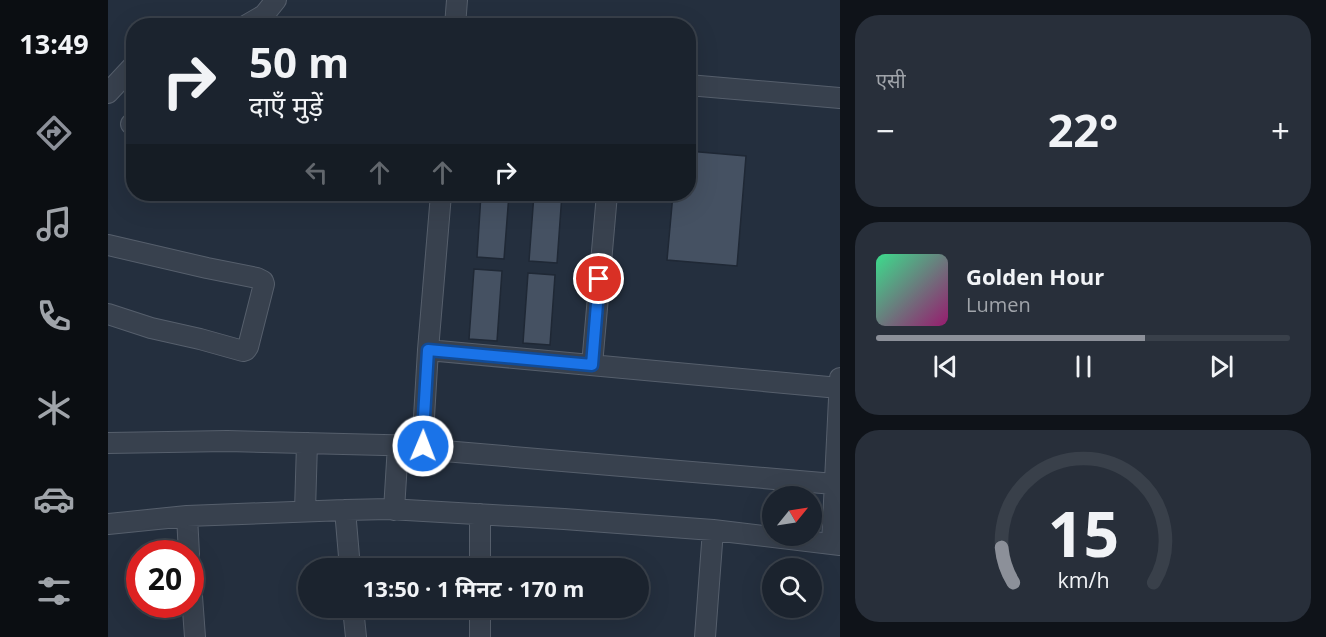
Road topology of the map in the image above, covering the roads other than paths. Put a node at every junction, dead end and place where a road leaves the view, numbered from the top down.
1 (276, 0) edge
2 (457, 0) edge
3 (259, 18) edge
4 (456, 18) edge
5 (126, 74) edge
6 (696, 86) edge
7 (108, 93) edge
8 (840, 98) edge
9 (440, 201) edge
10 (606, 201) edge
11 (108, 245) edge
12 (108, 314) edge
13 (428, 350) junction
14 (592, 365) junction
15 (840, 383) edge
16 (108, 443) edge
17 (307, 443) junction
18 (398, 445) junction
19 (423, 446) junction
20 (834, 484) junction
21 (345, 510) junction
22 (394, 510) junction
23 (305, 511) junction
24 (480, 514) junction
25 (187, 516) junction
26 (108, 524) edge
27 (713, 530) junction
28 (188, 540) edge
29 (836, 544) edge
30 (349, 558) edge
31 (480, 558) edge
32 (194, 618) edge
33 (354, 618) edge
34 (480, 618) edge
35 (195, 637) edge
36 (356, 637) edge
37 (480, 637) edge
38 (705, 637) edge

1 - 3 street
2 - 4 street
5 - 7 street
6 - 8 street
9 - 13 street
10 - 14 street
11 - 12 street
13 - 14 street
13 - 19 street
14 - 15 street
15 - 20 street
16 - 17 street
17 - 18 street
17 - 23 street
18 - 19 street
18 - 22 street
19 - 20 street
20 - 29 street
21 - 22 street
21 - 23 street
21 - 30 street
22 - 24 street
23 - 25 street
24 - 27 street
24 - 31 street
25 - 26 street
25 - 28 street
27 - 29 street
27 - 38 street
32 - 35 street
33 - 36 street
34 - 37 street

